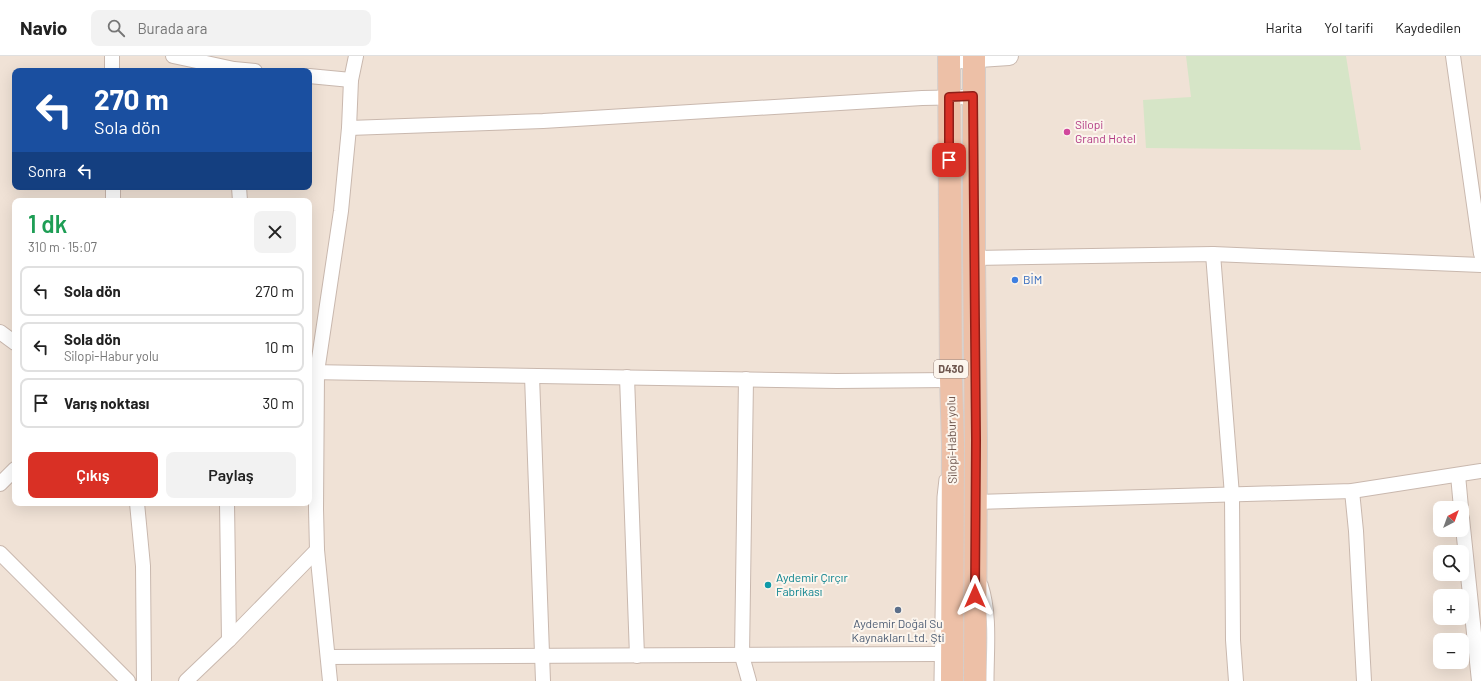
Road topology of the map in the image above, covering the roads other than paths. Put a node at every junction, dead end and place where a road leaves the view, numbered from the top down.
1 (112, 56) edge
2 (173, 56) edge
3 (356, 56) edge
4 (1009, 56) edge
5 (1453, 56) edge
6 (974, 57) edge
7 (949, 58) edge
8 (112, 68) edge
9 (225, 68) edge
10 (312, 76) edge
11 (351, 80) junction
12 (973, 96) junction
13 (949, 97) junction
14 (349, 128) junction
15 (1213, 254) junction
16 (1481, 254) edge
17 (974, 258) junction
18 (1481, 265) edge
19 (0, 332) edge
20 (12, 341) edge
21 (313, 372) edge
22 (532, 376) junction
23 (627, 377) junction
24 (746, 379) junction
25 (951, 380) junction
26 (953, 444) junction
27 (1481, 471) edge
28 (12, 472) edge
29 (1458, 475) junction
30 (0, 484) edge
31 (1352, 491) junction
32 (1232, 495) junction
33 (1460, 501) edge
34 (976, 502) junction
35 (137, 506) edge
36 (227, 506) edge
37 (1464, 537) edge
38 (317, 550) junction
39 (0, 553) edge
40 (975, 567) junction
41 (229, 640) junction
42 (938, 654) junction
43 (541, 656) junction
44 (637, 656) junction
45 (742, 656) junction
46 (328, 657) junction
47 (128, 681) edge
48 (144, 681) edge
49 (186, 681) edge
50 (330, 681) edge
51 (543, 681) edge
52 (749, 681) edge
53 (938, 681) edge
54 (952, 681) edge
55 (975, 681) edge
56 (990, 681) edge
57 (1236, 681) edge
58 (1364, 681) edge
59 (1479, 681) edge

1 - 8 street
2 - 9 street
3 - 11 street
4 - 6 street
5 - 16 street
6 - 7 street
6 - 12 highway, D430
7 - 13 highway, Silopi-Habur yolu / D430
10 - 11 street
11 - 14 street
12 - 13 street
12 - 17 highway, D430
13 - 14 street
13 - 25 highway, Silopi-Habur yolu / D430
14 - 21 street
15 - 17 street
15 - 18 street
15 - 32 street
17 - 34 highway, D430
19 - 20 street
21 - 22 street
21 - 38 street
22 - 23 street
22 - 43 street
23 - 24 street
23 - 44 street
24 - 25 street
24 - 45 street
25 - 26 highway, Silopi-Habur yolu / D430
26 - 42 lane
26 - 54 highway, Silopi-Habur yolu / D430
27 - 29 street
28 - 30 street
29 - 31 street
29 - 33 street
31 - 32 street
31 - 58 street
32 - 34 street
32 - 57 street
34 - 40 highway, D430
35 - 48 street
36 - 41 street
37 - 59 street
38 - 41 street
38 - 46 street
39 - 47 street
40 - 55 highway, D430
40 - 56 lane
41 - 49 street
42 - 45 street
42 - 53 lane
43 - 44 street
43 - 46 street
43 - 51 street
44 - 45 street
45 - 52 street
46 - 50 street

